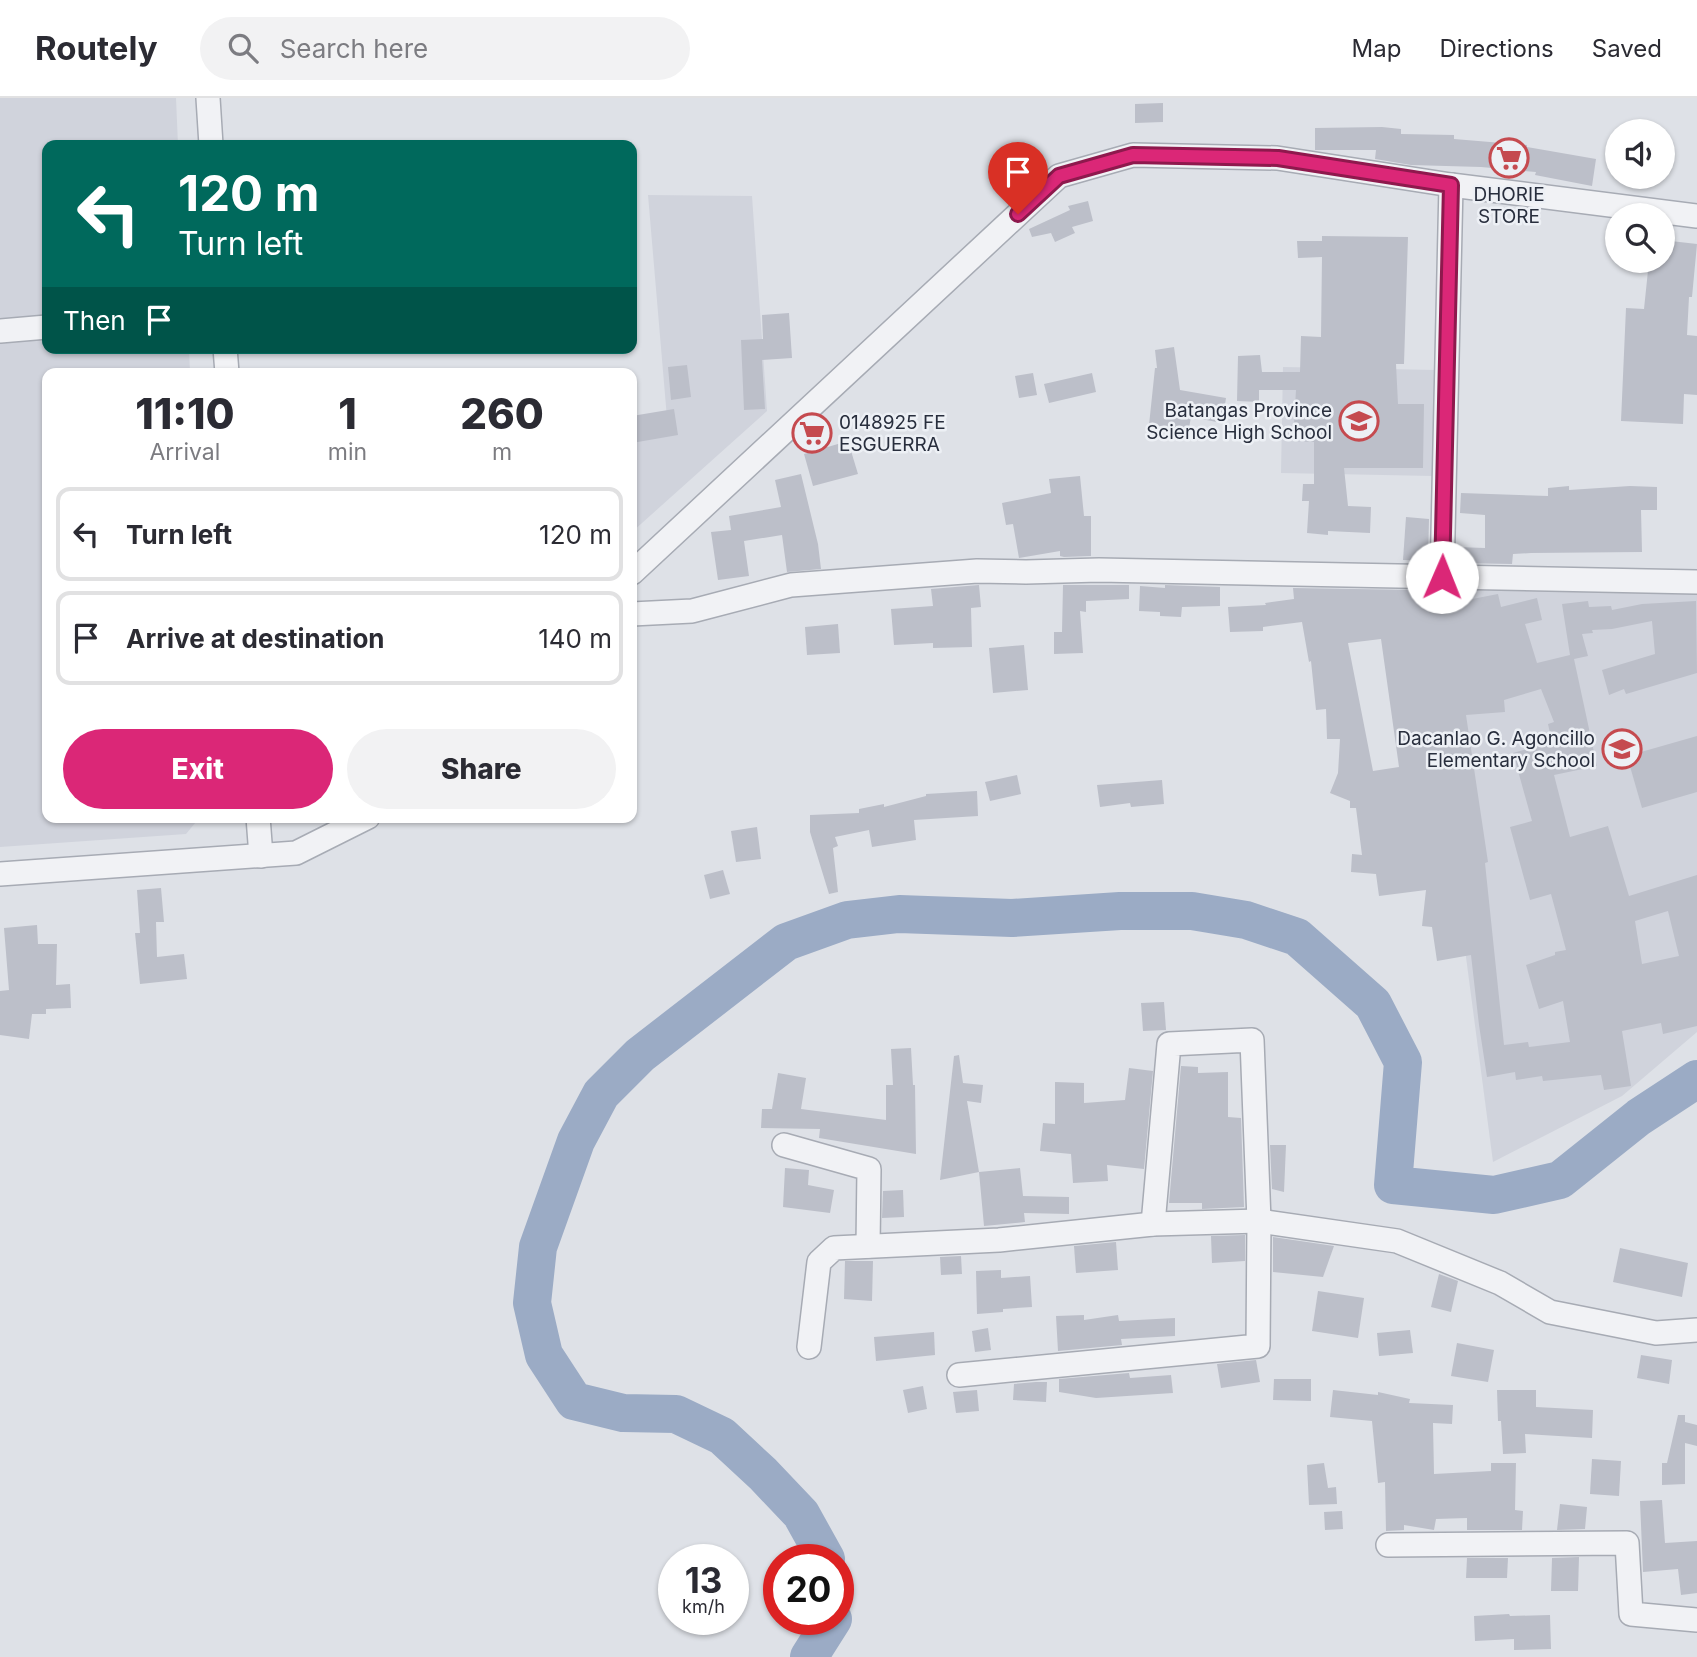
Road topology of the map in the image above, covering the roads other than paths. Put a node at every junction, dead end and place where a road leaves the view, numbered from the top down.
1 (208, 98) edge
2 (211, 140) edge
3 (1451, 185) junction
4 (1697, 216) edge
5 (42, 327) edge
6 (0, 331) edge
7 (637, 568) edge
8 (1442, 577) junction
9 (1697, 582) edge
10 (637, 614) edge
11 (258, 823) edge
12 (357, 823) edge
13 (261, 856) junction
14 (0, 874) edge
15 (784, 1145) dead end
16 (1259, 1221) junction
17 (1153, 1224) junction
18 (868, 1246) junction
19 (1697, 1330) edge
20 (810, 1347) dead end
21 (959, 1375) dead end
22 (1388, 1545) dead end
23 (1697, 1620) edge

1 - 2 street
3 - 4 street
3 - 7 street
3 - 8 street
5 - 6 street
8 - 9 street
8 - 10 street
11 - 13 street
12 - 13 street
13 - 14 street
15 - 18 street
16 - 17 street
16 - 17 street
16 - 19 street
16 - 21 street
17 - 18 street
18 - 20 street
22 - 23 street

